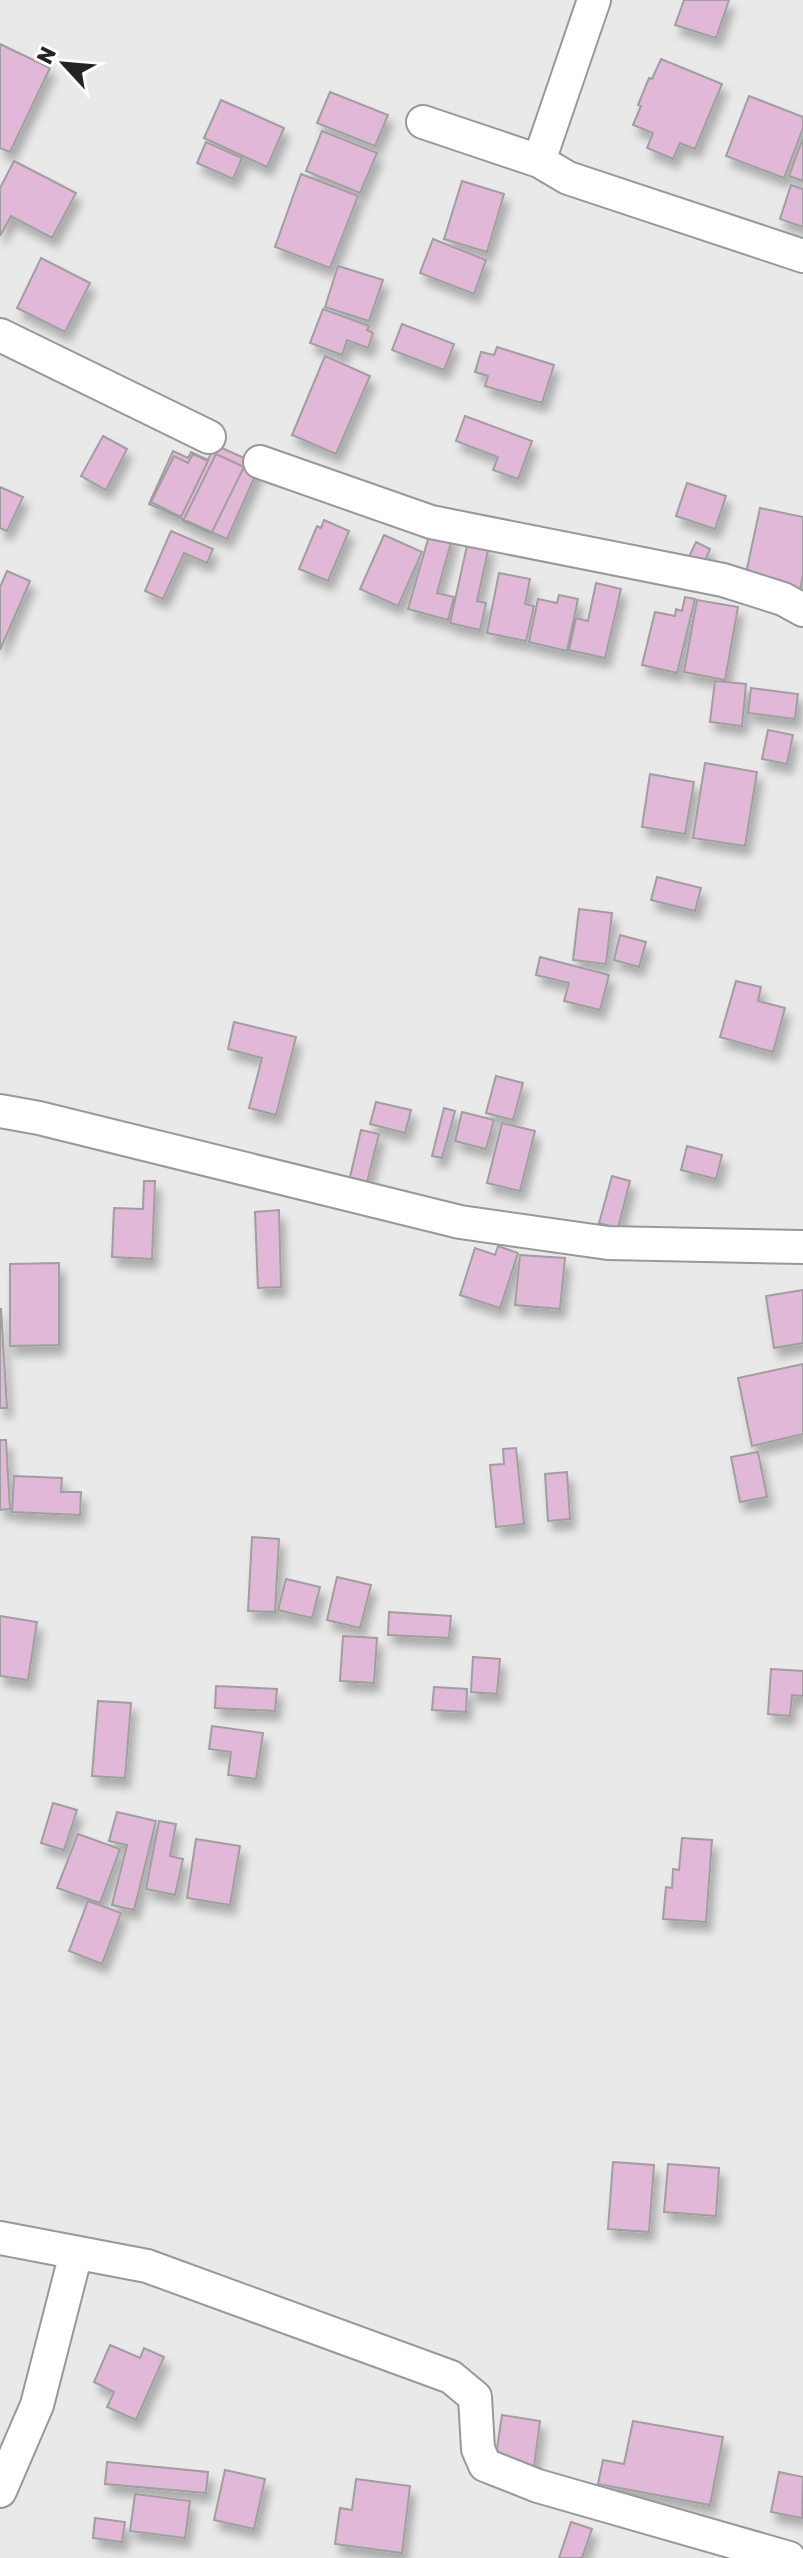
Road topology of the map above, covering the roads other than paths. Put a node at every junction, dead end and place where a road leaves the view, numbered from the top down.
1 (594, 0) edge
2 (423, 122) dead end
3 (539, 161) junction
4 (803, 256) edge
5 (0, 335) edge
6 (209, 437) dead end
7 (260, 462) dead end
8 (803, 610) edge
9 (0, 1111) edge
10 (803, 1247) edge
11 (0, 2238) edge
12 (76, 2253) junction
13 (0, 2491) edge
14 (789, 2558) edge

1 - 3 street
2 - 3 street
3 - 4 street
5 - 6 street
7 - 8 street
9 - 10 street
11 - 12 street
12 - 13 street
12 - 14 street

